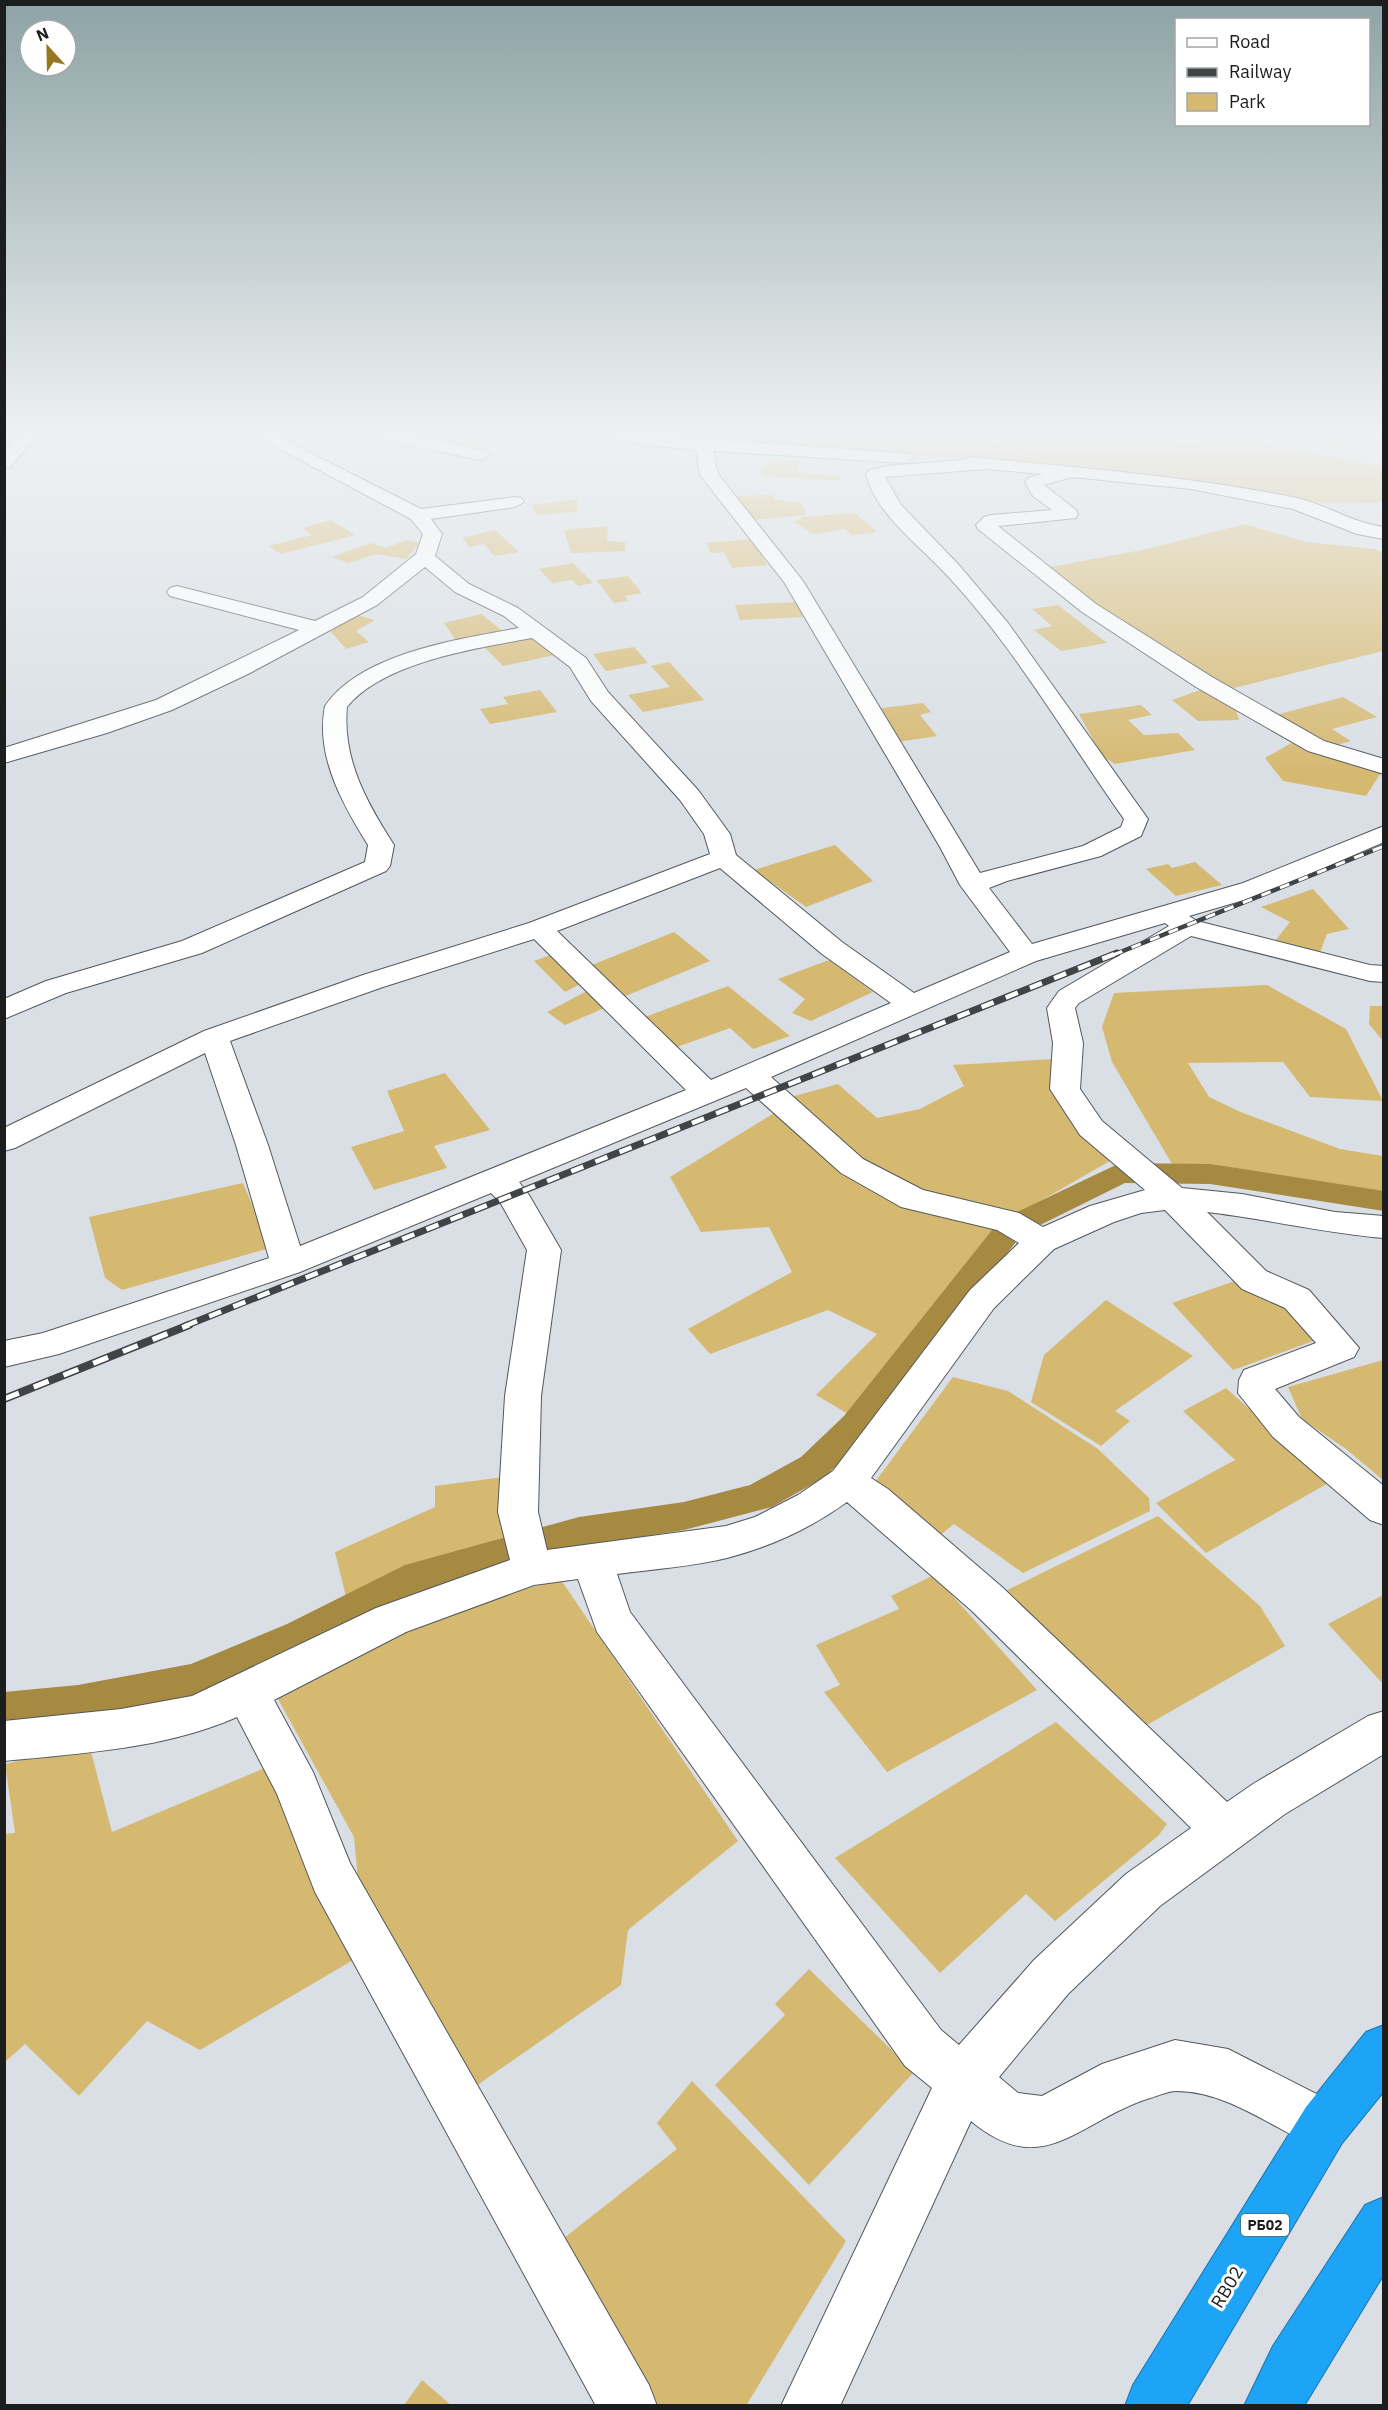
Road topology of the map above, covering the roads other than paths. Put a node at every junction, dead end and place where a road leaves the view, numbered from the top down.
1 (428, 548) edge
2 (768, 548) edge
3 (933, 548) edge
4 (1014, 548) edge
5 (425, 557) junction
6 (177, 592) dead end
7 (316, 628) junction
8 (537, 631) junction
9 (4, 756) edge
10 (1383, 766) edge
11 (1383, 833) edge
12 (724, 858) junction
13 (973, 885) junction
14 (1177, 920) junction
15 (539, 929) junction
16 (1026, 955) junction
17 (1383, 974) edge
18 (912, 1005) junction
19 (4, 1010) edge
20 (214, 1037) junction
21 (750, 1075) junction
22 (707, 1093) junction
23 (4, 1141) edge
24 (1150, 1178) junction
25 (496, 1179) junction
26 (1383, 1227) edge
27 (1025, 1231) junction
28 (288, 1264) junction
29 (4, 1354) edge
30 (847, 1482) junction
31 (1383, 1509) edge
32 (592, 1560) junction
33 (532, 1569) junction
34 (247, 1693) junction
35 (1383, 1730) edge
36 (4, 1741) edge
37 (1224, 1831) junction
38 (1383, 2050) edge
39 (963, 2080) junction
40 (1324, 2125) junction
41 (1383, 2224) edge
42 (628, 2406) edge
43 (810, 2406) edge
44 (1154, 2406) edge
45 (1273, 2406) edge

1 - 5 street
2 - 13 street
3 - 13 street
4 - 10 street
5 - 7 street
5 - 8 street
6 - 7 street
7 - 9 street
8 - 12 street
8 - 19 street
11 - 14 street
12 - 15 street
12 - 18 street
13 - 16 street
14 - 16 street
14 - 17 street
14 - 24 street
15 - 20 street
15 - 22 street
16 - 18 street
18 - 21 street
20 - 23 street
20 - 28 street
21 - 22 street
21 - 27 street
22 - 25 street
24 - 26 street
24 - 27 street
24 - 31 street
25 - 28 street
25 - 33 street
27 - 30 street
28 - 29 street
30 - 32 street
30 - 37 street
32 - 33 street
32 - 39 street
33 - 34 street
34 - 36 street
34 - 42 street
35 - 37 street
37 - 39 street
38 - 40 highway, RB02 / РБ02
39 - 40 street
39 - 43 street
40 - 44 highway, RB02 / РБ02
41 - 45 highway

